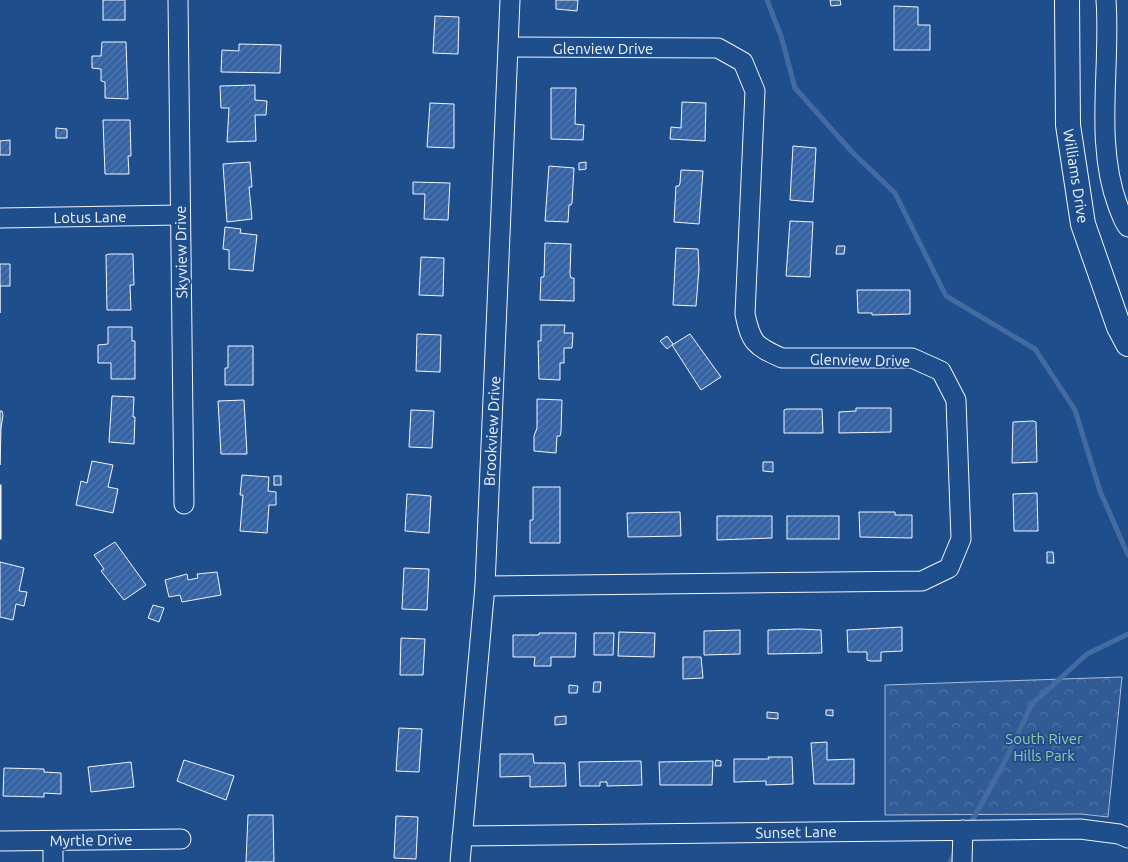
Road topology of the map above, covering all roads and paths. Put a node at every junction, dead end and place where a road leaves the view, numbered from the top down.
1 (178, 0) edge
2 (510, 0) edge
3 (1067, 0) edge
4 (1106, 0) edge
5 (509, 47) junction
6 (180, 215) junction
7 (0, 218) edge
8 (1128, 227) edge
9 (1128, 344) edge
10 (184, 504) dead end
11 (485, 586) junction
12 (962, 830) junction
13 (462, 836) junction
14 (1128, 838) edge
15 (181, 839) dead end
16 (0, 841) edge
17 (53, 841) junction
18 (54, 862) edge
19 (460, 862) edge
20 (962, 862) edge

1 - 6 street, Skyview Drive
2 - 5 street, Brookview Drive
3 - 9 main road, Williams Drive
4 - 8 street
5 - 11 street, Brookview Drive
5 - 11 street, Glenview Drive
6 - 7 street, Lotus Lane
6 - 10 street, Skyview Drive
11 - 13 street, Brookview Drive
12 - 13 street, Sunset Lane
12 - 14 street, Sunset Lane
12 - 20 street
13 - 19 street, Brookview Drive
15 - 17 street, Myrtle Drive
16 - 17 street, Myrtle Drive
17 - 18 street

